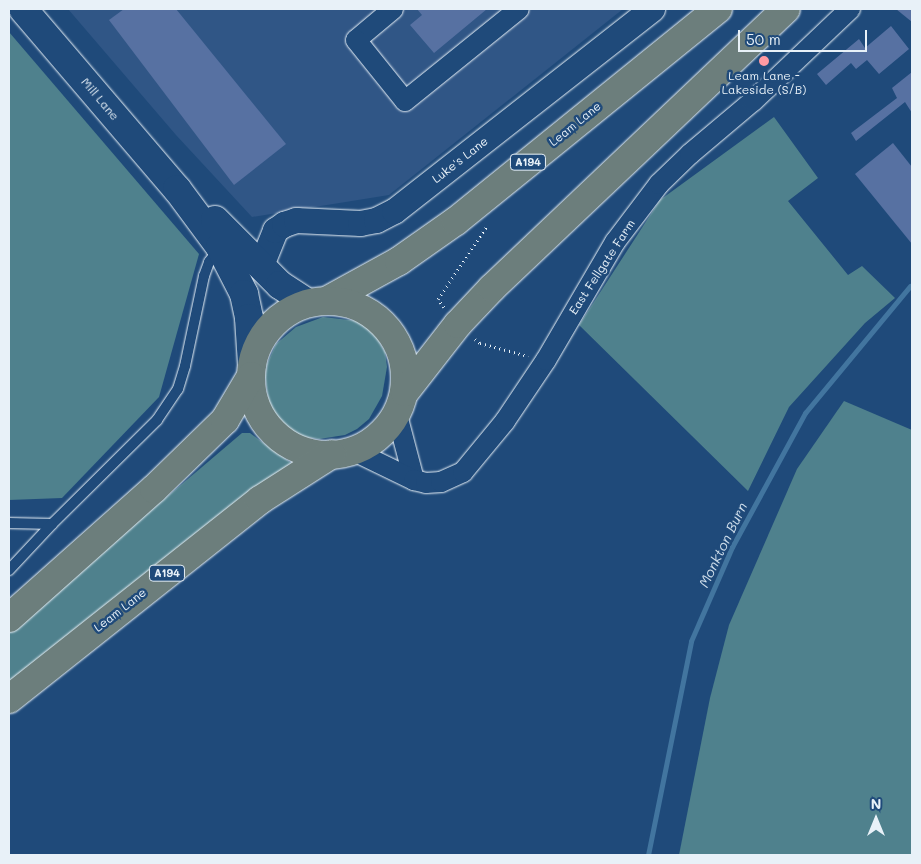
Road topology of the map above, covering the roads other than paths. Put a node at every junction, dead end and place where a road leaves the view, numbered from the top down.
1 (23, 9) edge
2 (393, 9) edge
3 (519, 9) edge
4 (652, 9) edge
5 (718, 9) edge
6 (786, 9) edge
7 (850, 9) edge
8 (177, 189) junction
9 (220, 247) junction
10 (261, 265) junction
11 (492, 288) junction
12 (318, 301) junction
13 (252, 370) junction
14 (402, 397) junction
15 (343, 453) junction
16 (414, 480) junction
17 (9, 523) edge
18 (52, 524) junction
19 (9, 570) edge
20 (9, 618) edge
21 (9, 699) edge

1 - 8 main road, Mill Lane
2 - 3 street
4 - 10 street, Luke's Lane
5 - 12 highway, Leam Lane / A194
6 - 11 highway, Leam Lane
7 - 16 street, East Fellgate Farm
8 - 9 main road, Mill Lane
8 - 10 main road, Mill Lane
9 - 13 main road, Mill Lane
9 - 18 lane
10 - 12 main road, Mill Lane
11 - 14 highway, Leam Lane
11 - 14 highway, Leam Lane
12 - 13 highway, Leam Lane
12 - 14 highway
13 - 15 highway
13 - 20 highway, Leam Lane
14 - 15 highway, Leam Lane
14 - 16 street
15 - 16 street, East Fellgate Farm
15 - 21 highway, Leam Lane / A194
17 - 18 lane
18 - 19 lane

